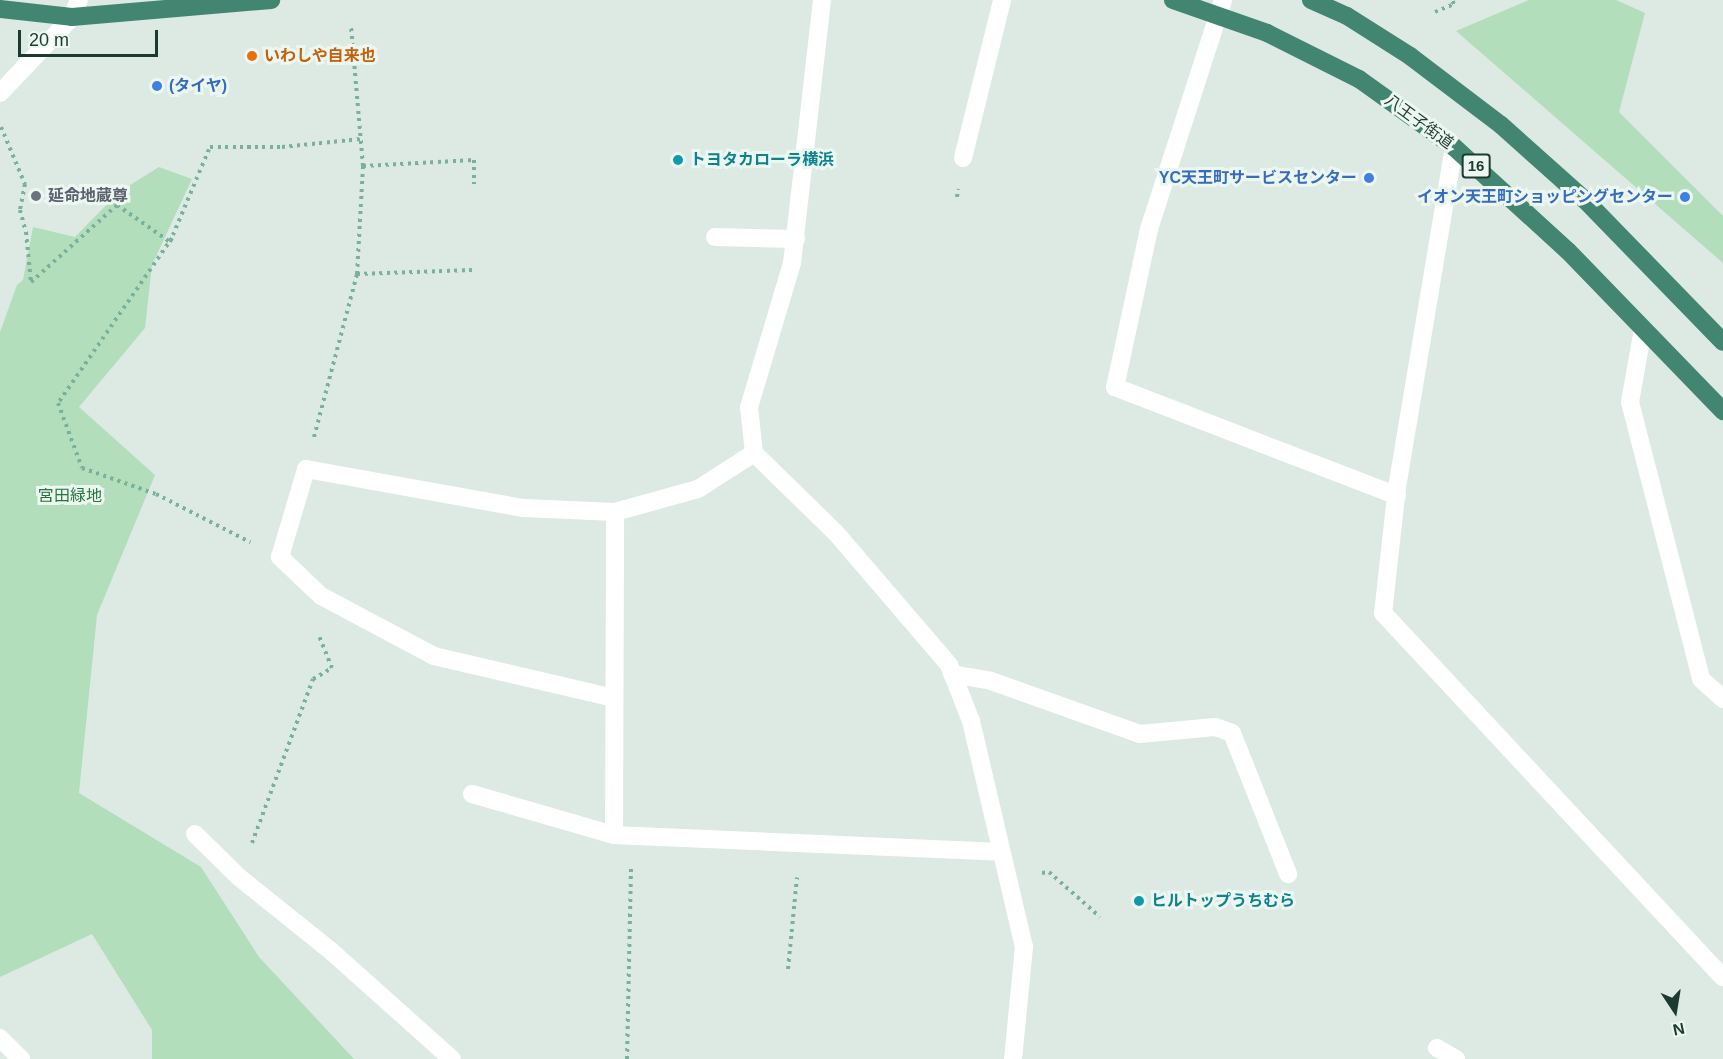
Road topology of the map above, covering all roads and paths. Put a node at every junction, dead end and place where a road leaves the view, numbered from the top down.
1 (79, 0) edge
2 (271, 0) edge
3 (822, 0) edge
4 (1002, 0) edge
5 (1173, 0) edge
6 (1311, 0) edge
7 (1452, 0) edge
8 (1221, 7) edge
9 (0, 9) edge
10 (1435, 12) dead end
11 (72, 17) junction
12 (351, 27) dead end
13 (0, 93) edge
14 (0, 125) edge
15 (361, 139) junction
16 (1454, 147) junction
17 (963, 158) dead end
18 (363, 166) junction
19 (474, 184) dead end
20 (715, 237) dead end
21 (172, 238) junction
22 (796, 239) junction
23 (472, 270) dead end
24 (357, 274) junction
25 (1643, 329) junction
26 (1723, 342) edge
27 (1723, 411) edge
28 (754, 453) junction
29 (306, 469) junction
30 (1397, 496) junction
31 (615, 512) junction
32 (280, 557) junction
33 (311, 626) dead end
34 (952, 674) junction
35 (614, 698) junction
36 (1723, 699) edge
37 (472, 794) dead end
38 (195, 834) dead end
39 (614, 835) junction
40 (800, 843) junction
41 (1001, 852) junction
42 (1288, 874) dead end
43 (240, 878) junction
44 (630, 902) dead end
45 (1100, 916) dead end
46 (788, 969) dead end
47 (1723, 977) edge
48 (0, 1038) edge
49 (1437, 1048) dead end
50 (21, 1059) edge
51 (452, 1059) edge
52 (627, 1059) edge
53 (1013, 1059) edge
54 (1456, 1059) edge

1 - 11 street
2 - 11 highway
3 - 22 street
4 - 17 street
5 - 8 highway, 八王子街道 / 16
6 - 26 highway
7 - 10 path
8 - 16 highway, 八王子街道 / 16
8 - 30 street
9 - 11 highway
11 - 13 street
12 - 15 path
14 - 21 path
15 - 18 path
15 - 21 path
16 - 25 highway, 八王子街道 / 16
16 - 30 street
18 - 19 path
18 - 24 path
20 - 22 street
21 - 32 path
22 - 28 street
23 - 24 path
24 - 29 path
25 - 27 highway, 八王子街道 / 16
25 - 36 street
28 - 31 street
28 - 34 street
29 - 31 street
29 - 32 street
30 - 47 street
31 - 35 street
32 - 35 street
33 - 43 path
34 - 41 street
34 - 42 street
35 - 39 street
37 - 39 street
38 - 43 street
39 - 40 street
40 - 41 street
40 - 46 path
41 - 45 path
41 - 53 street
43 - 51 street
44 - 52 path
48 - 50 street
49 - 54 street

